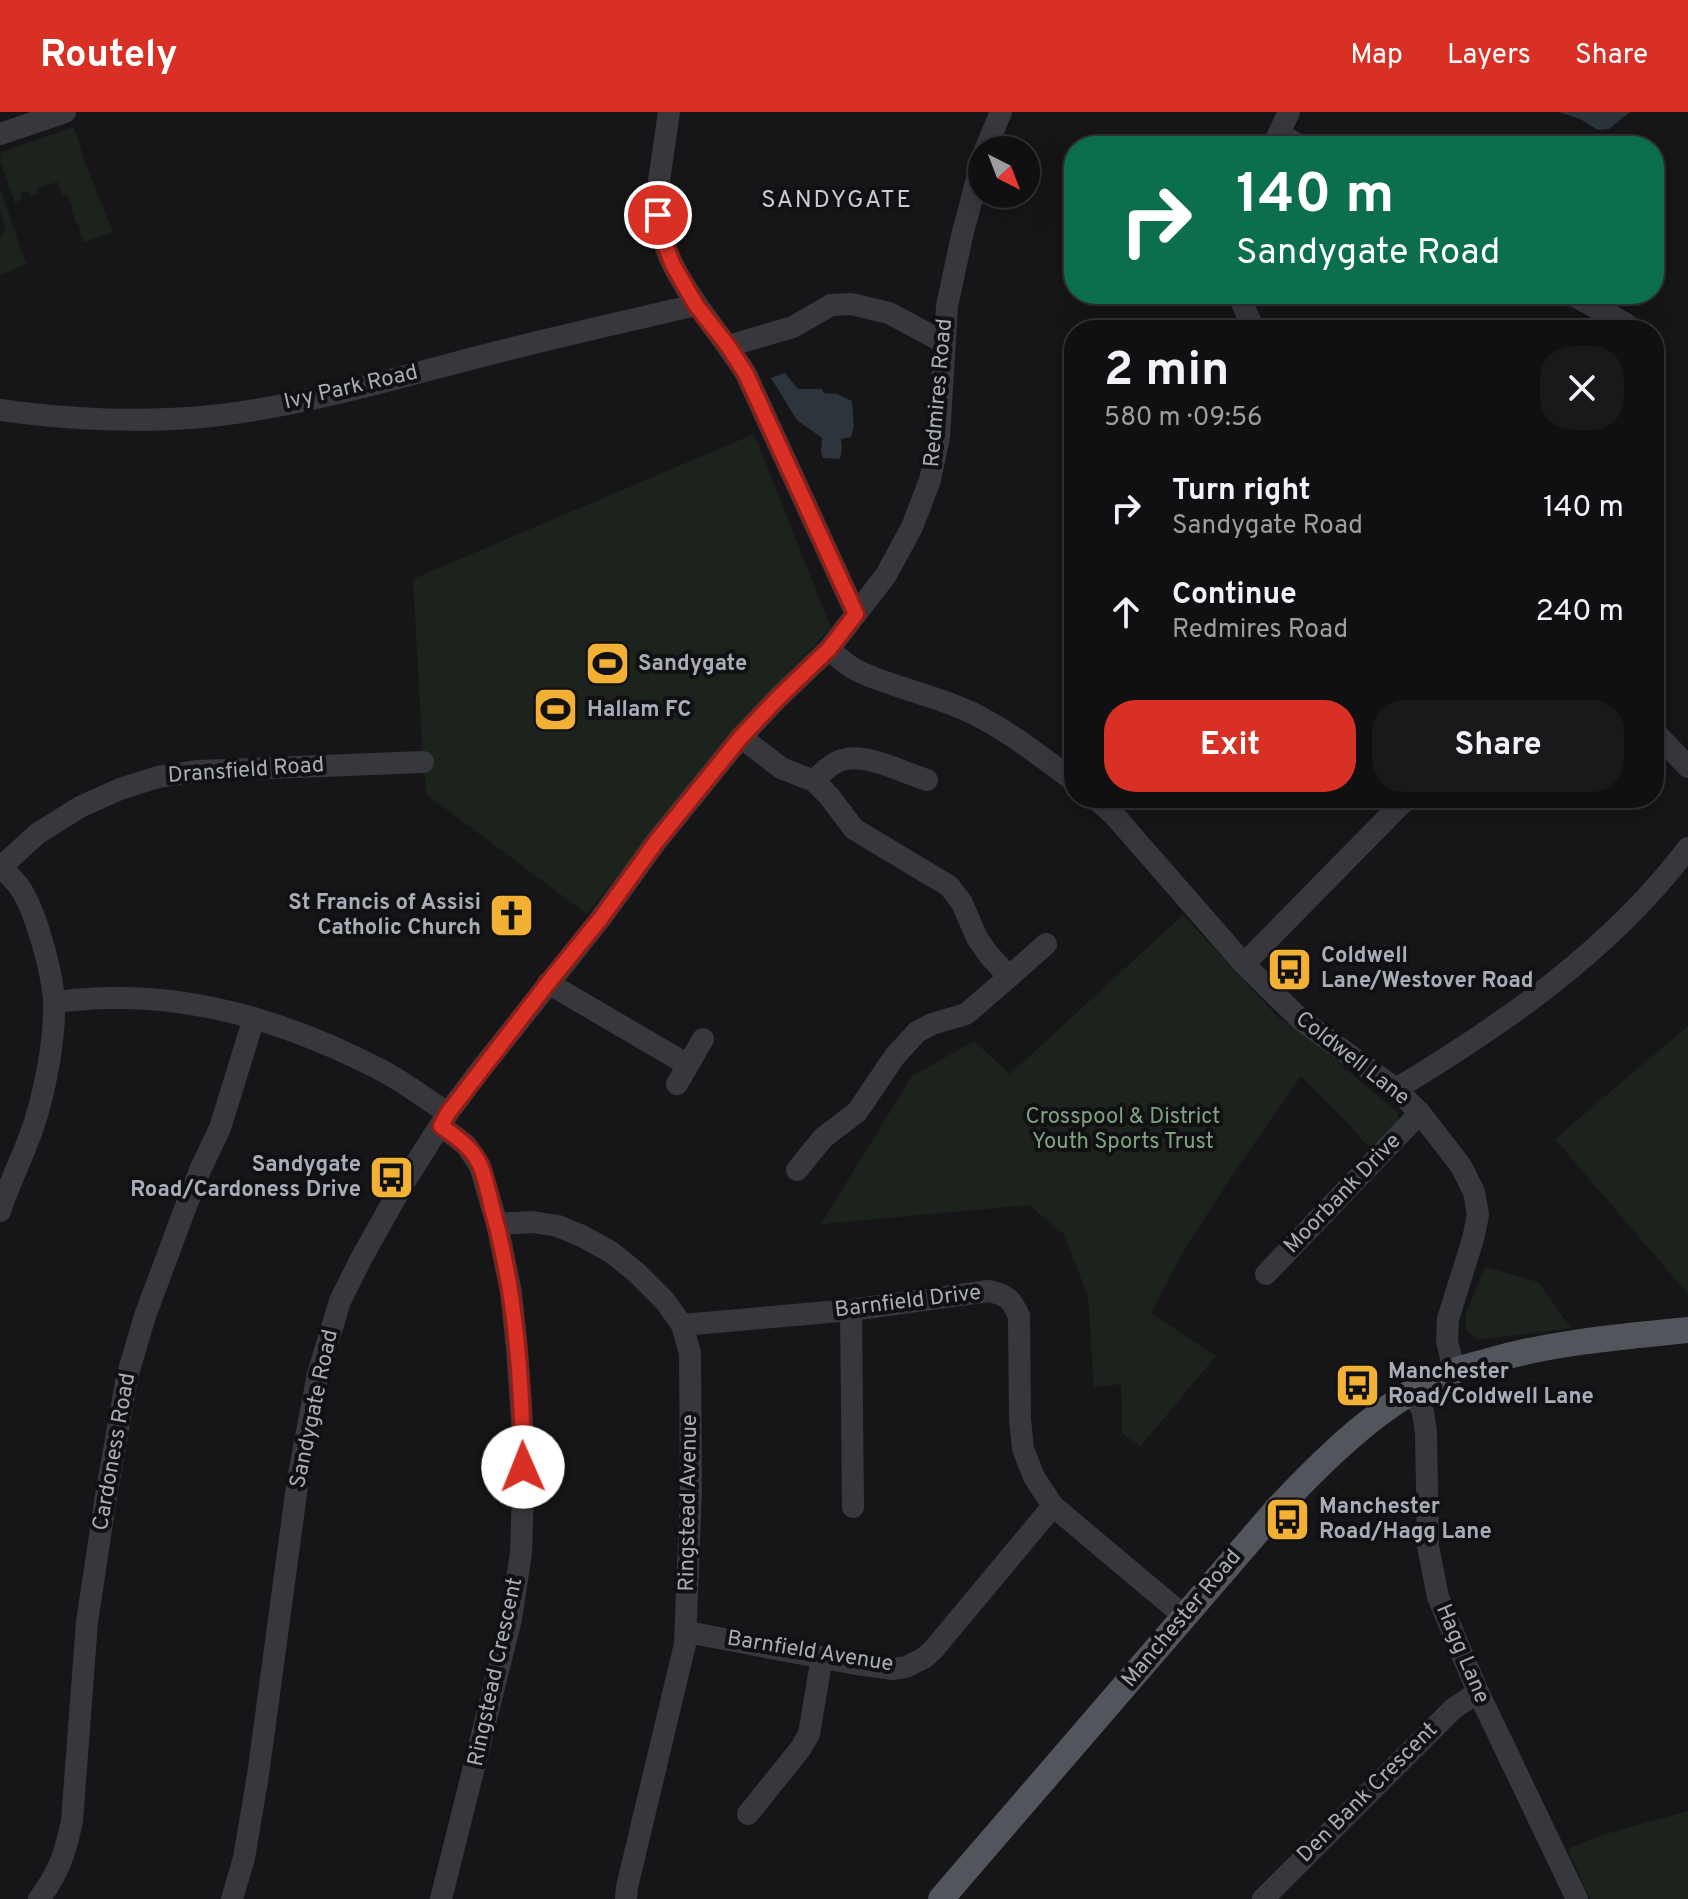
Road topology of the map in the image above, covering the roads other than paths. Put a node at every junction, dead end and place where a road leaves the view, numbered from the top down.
1 (65, 112) edge
2 (669, 112) edge
3 (1001, 112) edge
4 (1289, 112) edge
5 (0, 134) edge
6 (991, 136) edge
7 (1278, 136) edge
8 (969, 208) edge
9 (1589, 304) edge
10 (696, 305) junction
11 (1619, 320) edge
12 (945, 343) junction
13 (728, 346) junction
14 (0, 410) edge
15 (856, 614) junction
16 (829, 649) junction
17 (741, 737) junction
18 (1664, 742) edge
19 (423, 762) dead end
20 (1688, 767) edge
21 (1064, 774) edge
22 (927, 780) dead end
23 (814, 781) junction
24 (1106, 808) edge
25 (1397, 808) edge
26 (1688, 848) edge
27 (1, 868) edge
28 (1046, 944) dead end
29 (1244, 964) junction
30 (1009, 977) junction
31 (548, 983) junction
32 (54, 1002) junction
33 (254, 1018) junction
34 (703, 1039) dead end
35 (1396, 1089) junction
36 (1420, 1113) junction
37 (445, 1120) junction
38 (797, 1170) dead end
39 (0, 1211) edge
40 (497, 1224) junction
41 (1266, 1274) dead end
42 (851, 1310) junction
43 (682, 1325) junction
44 (1688, 1330) edge
45 (1454, 1371) junction
46 (1413, 1393) junction
47 (1053, 1506) junction
48 (853, 1507) dead end
49 (1184, 1616) junction
50 (687, 1632) junction
51 (822, 1657) junction
52 (1478, 1692) junction
53 (748, 1814) dead end
54 (1576, 1898) edge
55 (39, 1899) edge
56 (232, 1899) edge
57 (441, 1899) edge
58 (626, 1899) edge
59 (941, 1899) edge
60 (1263, 1899) edge

1 - 5 street
2 - 10 street
3 - 6 street
4 - 7 street
8 - 12 street, Redmires Road
9 - 11 street
10 - 13 street
10 - 14 street, Ivy Park Road
12 - 13 street
12 - 15 street, Redmires Road
13 - 15 street
15 - 16 street, Redmires Road
16 - 17 street, Sandygate Road
16 - 21 street
17 - 23 street
17 - 31 street, Sandygate Road
18 - 20 street
19 - 27 street, Dransfield Road
22 - 23 street
23 - 30 street
24 - 29 street, Coldwell Lane
25 - 29 street
26 - 35 street
27 - 32 street
28 - 30 street
29 - 35 street, Coldwell Lane
30 - 38 street
31 - 34 street
31 - 37 street, Sandygate Road
32 - 33 street, Ringstead Crescent
32 - 39 street
33 - 37 street, Ringstead Crescent
33 - 55 street, Cardoness Road
35 - 36 street, Coldwell Lane
36 - 41 street, Moorbank Drive
36 - 45 street, Coldwell Lane
37 - 40 street, Ringstead Crescent
37 - 56 street, Sandygate Road
40 - 43 street, Ringstead Avenue
40 - 57 street, Ringstead Crescent
42 - 43 street, Barnfield Drive
42 - 47 street, Barnfield Drive
42 - 48 street
43 - 50 street, Ringstead Avenue
44 - 45 main road, Manchester Road
45 - 46 main road, Manchester Road
46 - 49 main road, Manchester Road
46 - 52 street, Hagg Lane
47 - 49 street
47 - 51 street, Barnfield Avenue
49 - 59 main road, Manchester Road
50 - 51 street, Barnfield Avenue
50 - 58 street, Ringstead Avenue
51 - 53 street
52 - 54 street, Hagg Lane
52 - 60 street, Den Bank Crescent

